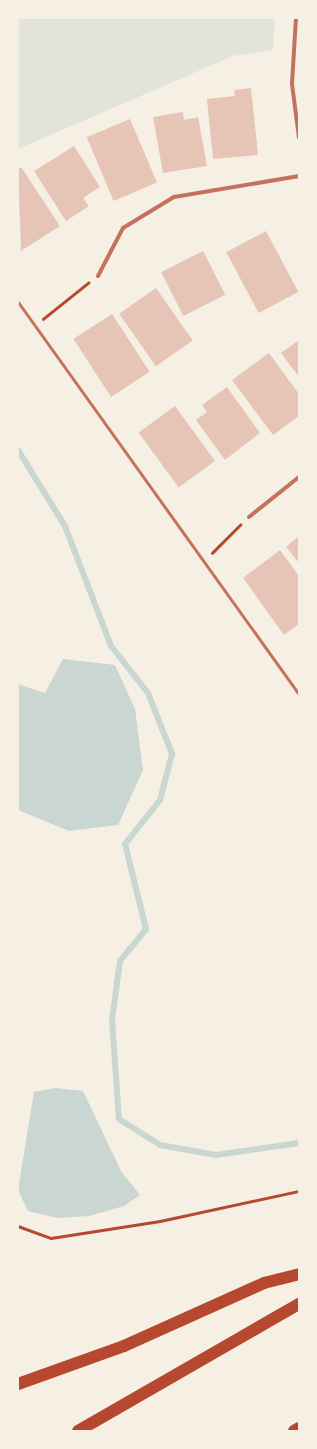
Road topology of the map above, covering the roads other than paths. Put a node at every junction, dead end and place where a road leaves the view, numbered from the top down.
1 (296, 18) edge
2 (299, 138) edge
3 (299, 176) edge
4 (98, 276) road end
5 (18, 302) edge
6 (299, 477) edge
7 (249, 517) road end
8 (299, 695) edge
9 (299, 1274) edge
10 (299, 1304) edge
11 (18, 1384) edge
12 (299, 1428) edge
13 (78, 1431) edge
14 (294, 1431) edge

1 - 2 street
3 - 4 street
5 - 8 lane
6 - 7 street
9 - 11 highway
10 - 13 highway
12 - 14 highway

